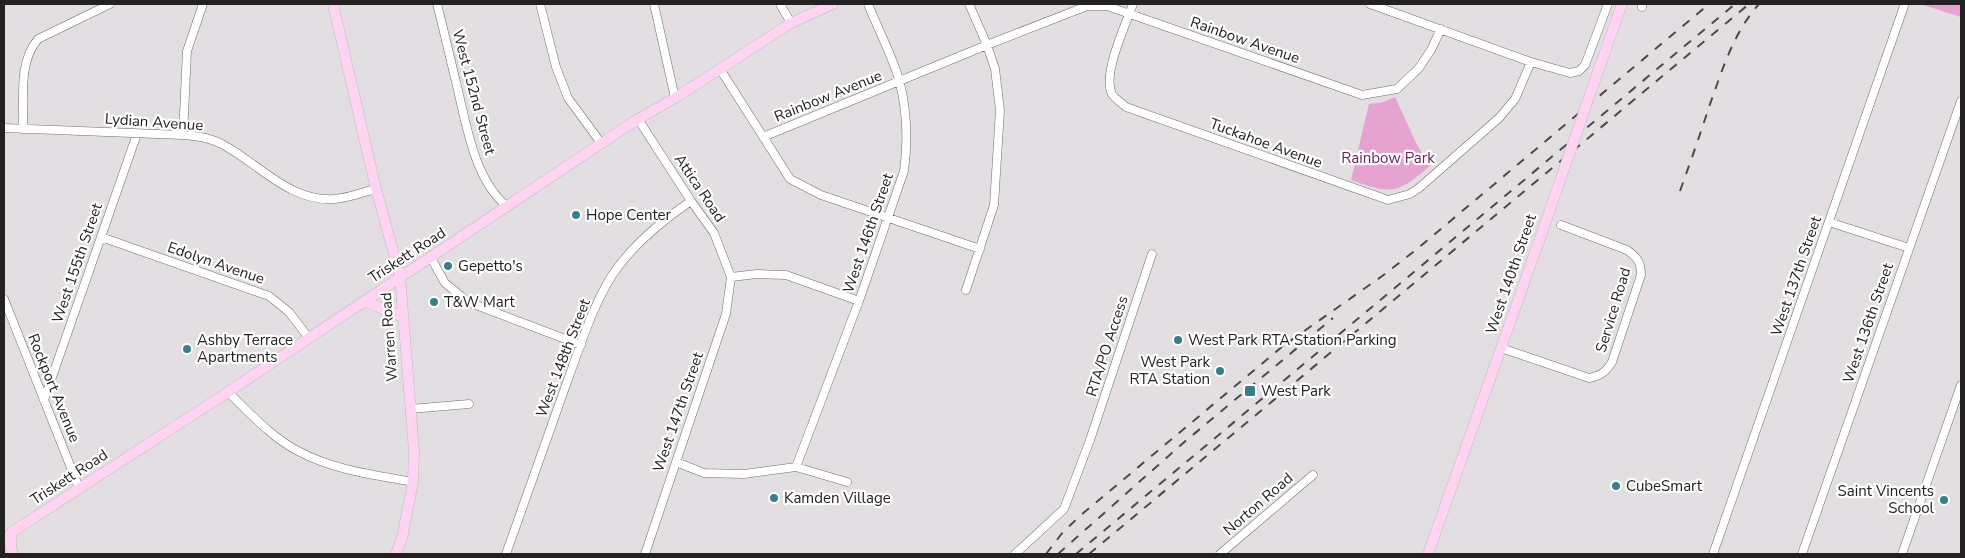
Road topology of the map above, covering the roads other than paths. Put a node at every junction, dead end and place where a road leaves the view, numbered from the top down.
1 (110, 4) edge
2 (203, 4) edge
3 (333, 4) edge
4 (437, 4) edge
5 (540, 4) edge
6 (654, 4) edge
7 (780, 4) edge
8 (833, 4) edge
9 (868, 4) edge
10 (969, 4) edge
11 (1133, 4) edge
12 (1370, 4) edge
13 (1608, 4) edge
14 (1622, 4) edge
15 (1904, 6) dead end
16 (1130, 14) junction
17 (791, 23) junction
18 (1440, 29) junction
19 (987, 45) junction
20 (1531, 62) junction
21 (720, 69) junction
22 (900, 81) junction
23 (675, 98) junction
24 (1961, 100) edge
25 (638, 119) junction
26 (4, 128) edge
27 (23, 129) junction
28 (137, 134) junction
29 (183, 135) junction
30 (764, 137) junction
31 (601, 143) junction
32 (376, 189) junction
33 (691, 201) junction
34 (508, 207) junction
35 (888, 218) junction
36 (1829, 222) junction
37 (1561, 225) dead end
38 (101, 237) junction
39 (1909, 248) junction
40 (980, 249) junction
41 (1152, 254) dead end
42 (431, 258) junction
43 (400, 276) junction
44 (731, 277) junction
45 (966, 290) dead end
46 (4, 299) edge
47 (364, 300) junction
48 (859, 301) junction
49 (403, 317) junction
50 (308, 338) junction
51 (581, 345) junction
52 (1502, 348) junction
53 (1961, 385) edge
54 (228, 392) junction
55 (44, 400) junction
56 (469, 404) dead end
57 (410, 408) junction
58 (676, 462) junction
59 (796, 467) junction
60 (1313, 474) dead end
61 (413, 482) junction
62 (847, 482) dead end
63 (79, 488) junction
64 (12, 532) junction
65 (4, 541) edge
66 (13, 554) edge
67 (396, 554) edge
68 (506, 554) edge
69 (644, 554) edge
70 (1015, 554) edge
71 (1220, 554) edge
72 (1428, 554) edge
73 (1713, 554) edge
74 (1802, 554) edge
75 (1902, 554) edge

1 - 27 street
2 - 29 street
3 - 32 main road, Warren Road
4 - 34 street, West 152nd Street
5 - 31 street
6 - 23 street
7 - 17 street
8 - 17 main road, Triskett Road
9 - 22 street, West 146th Street
10 - 19 street
11 - 16 street
12 - 18 street
13 - 20 street
14 - 52 main road, West 140th Street, bridge
15 - 36 street, West 137th Street
16 - 18 street, Rainbow Avenue
16 - 19 street, Rainbow Avenue
16 - 20 street, Tuckahoe Avenue
17 - 21 main road, Triskett Road
18 - 20 street
19 - 22 street, Rainbow Avenue
19 - 40 street
21 - 23 main road, Triskett Road
21 - 30 street
22 - 30 street, Rainbow Avenue
22 - 35 street, West 146th Street
23 - 25 main road, Triskett Road
24 - 39 street, West 136th Street
25 - 31 main road, Triskett Road
25 - 33 street, Attica Road
26 - 27 street, Lydian Avenue
27 - 28 street, Lydian Avenue
28 - 29 street, Lydian Avenue
28 - 38 street, West 155th Street
29 - 32 street, Lydian Avenue
30 - 35 street
31 - 34 main road, Triskett Road
32 - 43 main road, Warren Road
33 - 44 street, Attica Road
33 - 51 street, West 148th Street
34 - 42 main road, Triskett Road
35 - 40 street
35 - 48 street, West 146th Street
36 - 39 street
36 - 73 street, West 137th Street
37 - 52 street, Service Road
38 - 50 street, Edolyn Avenue
38 - 55 street, West 155th Street
39 - 74 street, West 136th Street
40 - 45 street
41 - 70 street, RTA/PO Access
42 - 43 main road, Triskett Road
42 - 51 street
43 - 47 main road, Triskett Road
43 - 49 main road, Warren Road
44 - 48 street
44 - 58 street, West 147th Street
46 - 55 street, Rockport Avenue
47 - 49 main road
47 - 50 main road, Triskett Road
48 - 59 street, West 146th Street
49 - 57 main road, Warren Road
50 - 54 main road, Triskett Road
51 - 68 street, West 148th Street
52 - 72 main road, West 140th Street
53 - 75 street
54 - 61 street
54 - 63 main road, Triskett Road
55 - 63 street, Rockport Avenue
56 - 57 street
57 - 61 main road, Warren Road
58 - 59 street
58 - 69 street, West 147th Street
59 - 62 street
60 - 71 street, Norton Road
61 - 67 main road, Warren Road
63 - 64 main road, Triskett Road
64 - 65 main road, Triskett Road
64 - 66 main road

